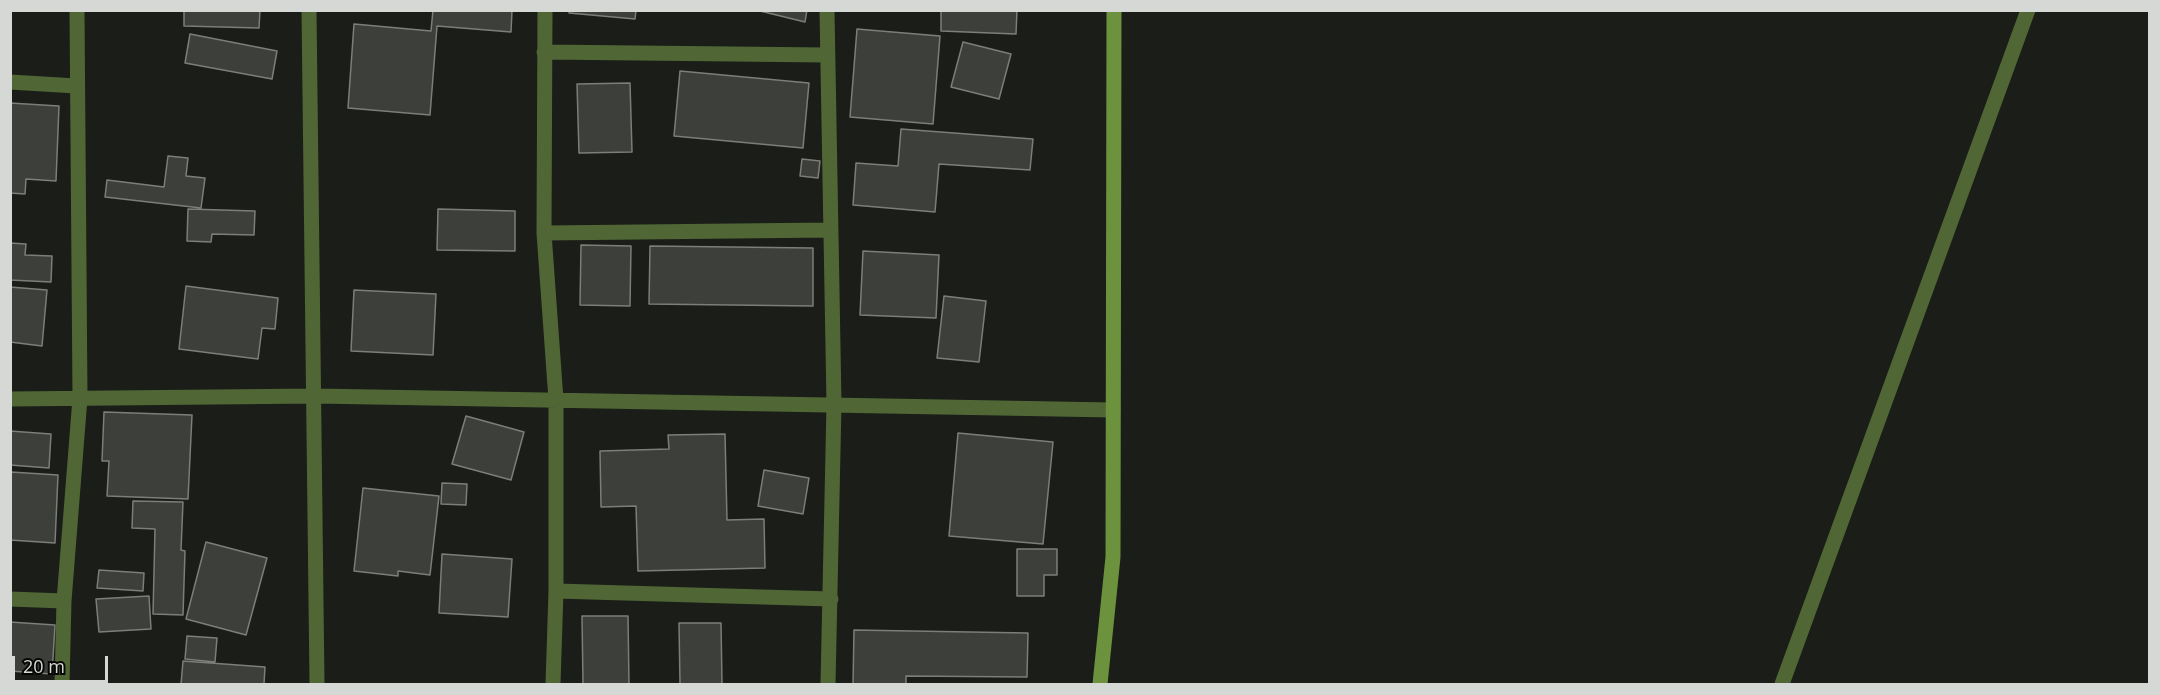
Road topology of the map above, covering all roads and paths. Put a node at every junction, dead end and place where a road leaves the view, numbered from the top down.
1 (77, 10) edge
2 (309, 10) edge
3 (545, 10) edge
4 (827, 10) edge
5 (1114, 10) edge
6 (2028, 10) edge
7 (544, 52) junction
8 (826, 55) junction
9 (10, 82) edge
10 (76, 86) junction
11 (830, 230) junction
12 (544, 233) junction
13 (316, 396) junction
14 (80, 398) junction
15 (10, 399) edge
16 (556, 400) junction
17 (834, 404) junction
18 (1113, 410) junction
19 (556, 591) junction
20 (10, 599) edge
21 (831, 599) junction
22 (64, 601) junction
23 (62, 684) edge
24 (317, 684) edge
25 (553, 684) edge
26 (828, 684) edge
27 (1100, 684) edge
28 (1782, 684) edge

1 - 10 street
2 - 13 street
3 - 7 street
4 - 8 street
5 - 18 street
6 - 28 street
7 - 8 street
7 - 12 street
8 - 11 street
9 - 10 street
10 - 14 street
11 - 12 street
11 - 17 street
12 - 16 street
13 - 14 street
13 - 16 street
13 - 24 street
14 - 15 street
14 - 22 street
16 - 17 street
16 - 19 street
17 - 18 street
17 - 21 street
18 - 27 street
19 - 21 street
19 - 25 street
20 - 22 street
21 - 26 street
22 - 23 street

